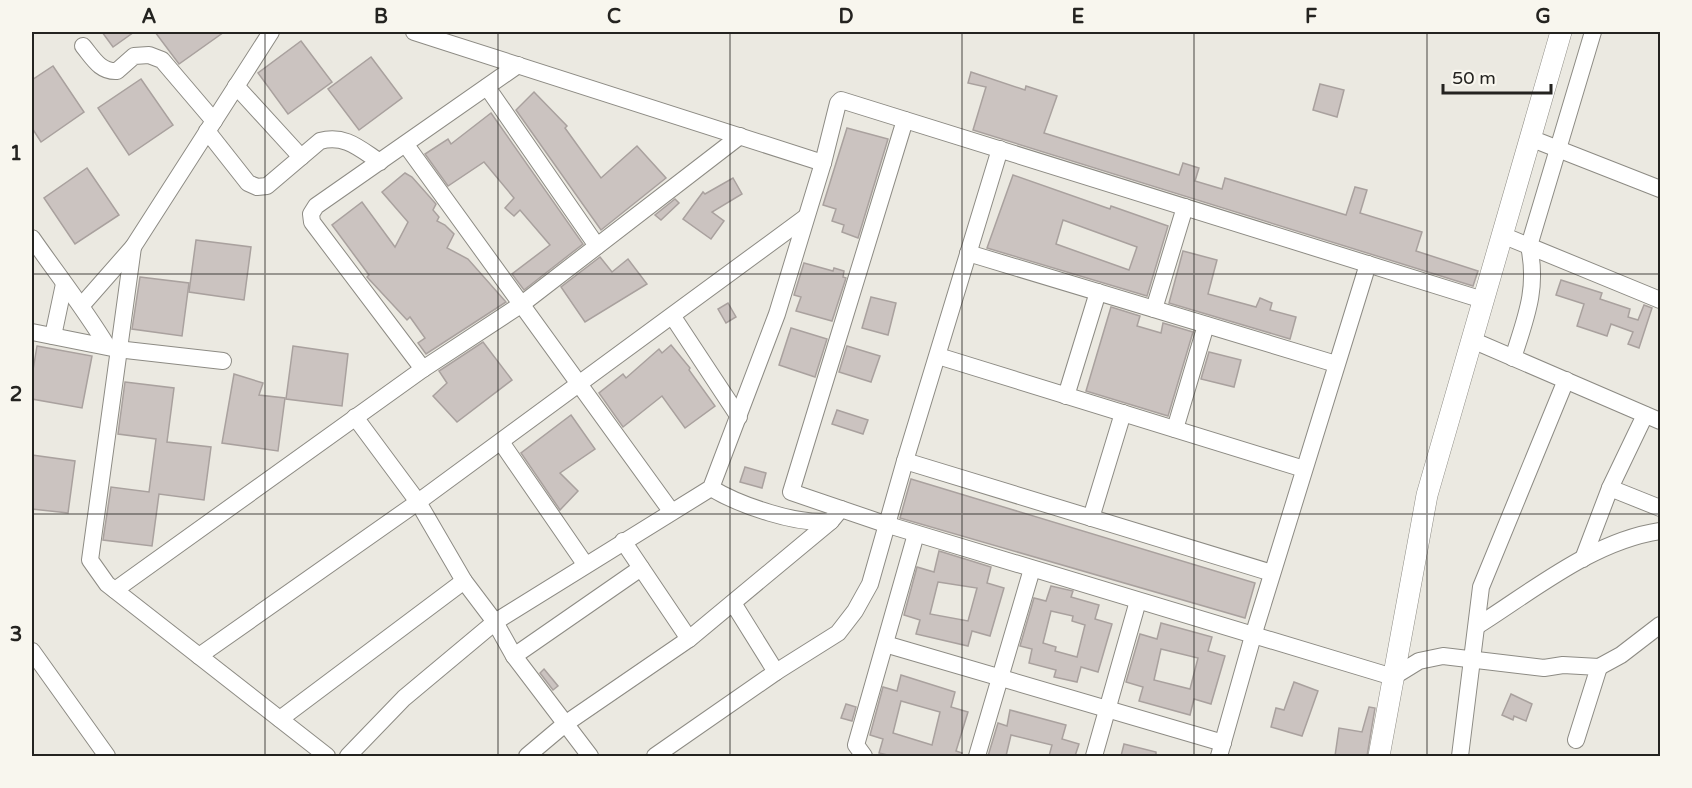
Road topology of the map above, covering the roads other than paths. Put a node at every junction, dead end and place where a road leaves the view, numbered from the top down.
1 (271, 32) edge
2 (414, 32) edge
3 (1561, 32) edge
4 (1593, 32) edge
5 (83, 46) dead end
6 (518, 65) junction
7 (236, 86) junction
8 (487, 87) junction
9 (905, 120) junction
10 (210, 126) junction
11 (740, 136) junction
12 (1530, 138) junction
13 (406, 145) junction
14 (1000, 149) junction
15 (1558, 149) junction
16 (301, 157) junction
17 (380, 162) junction
18 (823, 163) junction
19 (1660, 189) edge
20 (1185, 207) junction
21 (806, 217) junction
22 (1502, 235) junction
23 (32, 238) edge
24 (597, 246) junction
25 (1529, 246) junction
26 (133, 247) junction
27 (968, 253) junction
28 (1368, 264) junction
29 (64, 284) junction
30 (1098, 292) junction
31 (1483, 300) junction
32 (1660, 300) edge
33 (82, 304) junction
34 (522, 304) junction
35 (1154, 309) junction
36 (673, 317) junction
37 (1206, 325) junction
38 (32, 332) edge
39 (53, 336) junction
40 (1472, 340) junction
41 (112, 347) junction
42 (938, 356) junction
43 (1513, 358) junction
44 (223, 362) dead end
45 (1336, 364) junction
46 (423, 369) junction
47 (1566, 381) junction
48 (581, 384) junction
49 (1066, 396) junction
50 (1123, 413) junction
51 (355, 417) junction
52 (739, 417) junction
53 (1653, 418) edge
54 (1174, 429) junction
55 (501, 442) junction
56 (905, 461) junction
57 (1304, 469) junction
58 (711, 488) junction
59 (1610, 488) junction
60 (418, 502) junction
61 (1660, 508) edge
62 (671, 511) junction
63 (836, 515) junction
64 (1091, 518) junction
65 (885, 524) junction
66 (1660, 531) edge
67 (916, 534) junction
68 (623, 541) junction
69 (1583, 559) junction
70 (585, 564) junction
71 (641, 568) junction
72 (1032, 569) junction
73 (1272, 573) junction
74 (464, 580) junction
75 (115, 590) junction
76 (1138, 601) junction
77 (733, 603) junction
78 (495, 622) junction
79 (1660, 625) edge
80 (1478, 626) junction
81 (1252, 636) junction
82 (689, 639) junction
83 (885, 644) junction
84 (32, 651) edge
85 (199, 656) junction
86 (514, 656) junction
87 (1474, 659) junction
88 (1599, 667) junction
89 (776, 672) junction
90 (1394, 677) junction
91 (1000, 678) junction
92 (1108, 709) junction
93 (280, 719) junction
94 (565, 724) junction
95 (1576, 740) dead end
96 (1221, 750) edge
97 (107, 756) edge
98 (327, 756) edge
99 (348, 756) edge
100 (527, 756) edge
101 (590, 756) edge
102 (655, 756) edge
103 (864, 756) edge
104 (977, 756) edge
105 (1094, 756) edge
106 (1379, 756) edge
107 (1460, 756) edge

1 - 7 street
2 - 6 street
3 - 12 main road
4 - 15 street
5 - 10 street
6 - 8 street
6 - 11 street
7 - 10 street
7 - 16 street
8 - 13 street
8 - 24 street
9 - 14 street
9 - 18 street
9 - 63 street
10 - 16 street
10 - 26 street
11 - 18 street
11 - 24 street
12 - 15 street
12 - 22 main road
13 - 17 street
13 - 34 street
14 - 20 street
14 - 27 street
15 - 19 street
15 - 25 street
16 - 17 street
17 - 46 street
18 - 21 street
20 - 28 street
20 - 35 street
21 - 36 street
21 - 52 street
22 - 25 street
22 - 31 main road
23 - 29 street
24 - 34 street
25 - 32 street
25 - 43 street
26 - 33 street
26 - 41 street
27 - 30 street
27 - 42 street
28 - 31 street
28 - 45 street
29 - 33 street
29 - 39 street
30 - 35 street
30 - 49 street
31 - 40 main road
33 - 41 street
34 - 46 street
34 - 48 street
35 - 37 street
36 - 48 street
36 - 52 street
37 - 45 street
37 - 54 street
38 - 39 street
39 - 41 street
40 - 43 street
40 - 90 main road
41 - 44 street
41 - 75 street
42 - 49 street
42 - 56 street
43 - 47 street
45 - 57 street
46 - 51 street
47 - 53 street
47 - 80 street
48 - 55 street
48 - 62 street
49 - 50 street
50 - 54 street
50 - 64 street
51 - 60 street
51 - 75 street
52 - 58 street
53 - 59 street
54 - 57 street
55 - 60 street
55 - 70 street
56 - 64 street
56 - 65 street
57 - 73 street
58 - 62 street
58 - 63 street
59 - 61 street
59 - 69 street
60 - 74 street
60 - 85 street
62 - 68 street
63 - 65 street
63 - 77 street
64 - 73 street
65 - 67 street
65 - 89 street
66 - 69 street
67 - 72 street
67 - 83 street
68 - 70 street
68 - 71 street
69 - 80 street
70 - 78 street
71 - 82 street
71 - 86 street
72 - 76 street
72 - 91 street
73 - 81 street
74 - 78 street
74 - 93 street
75 - 85 street
76 - 81 street
76 - 92 street
77 - 82 street
77 - 89 street
78 - 86 street
78 - 99 street
79 - 88 street
80 - 87 street
81 - 90 street
81 - 96 street
82 - 94 street
83 - 91 street
83 - 103 street
84 - 97 street
85 - 93 street
86 - 94 street
87 - 88 street
87 - 90 street
87 - 107 street
88 - 95 street
89 - 102 street
90 - 106 main road
91 - 92 street
91 - 104 street
92 - 96 street
92 - 105 street
93 - 98 street
94 - 100 street
94 - 101 street

